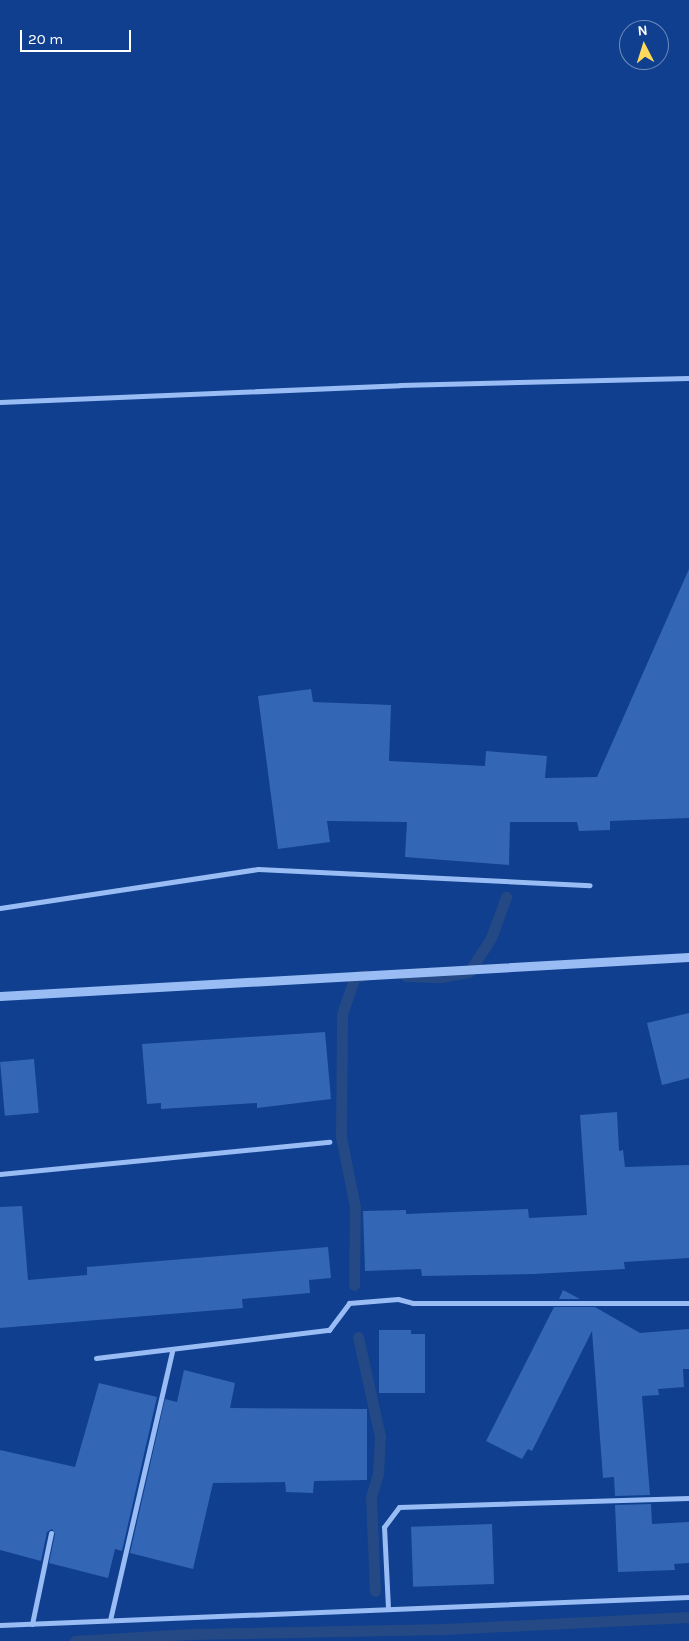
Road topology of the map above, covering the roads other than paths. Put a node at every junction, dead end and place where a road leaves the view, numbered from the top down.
1 (689, 378) edge
2 (0, 402) edge
3 (590, 885) dead end
4 (0, 908) edge
5 (689, 957) edge
6 (0, 996) edge
7 (329, 1142) dead end
8 (0, 1174) edge
9 (689, 1303) edge
10 (172, 1351) junction
11 (96, 1358) dead end
12 (689, 1498) edge
13 (51, 1533) dead end
14 (689, 1597) edge
15 (388, 1608) junction
16 (110, 1620) junction
17 (32, 1624) junction
18 (0, 1625) edge

1 - 2 street
3 - 4 street
5 - 6 street
7 - 8 street
9 - 10 street
10 - 11 street
10 - 16 street
12 - 15 street
13 - 17 street
14 - 15 street
15 - 16 street
16 - 17 street
17 - 18 street

